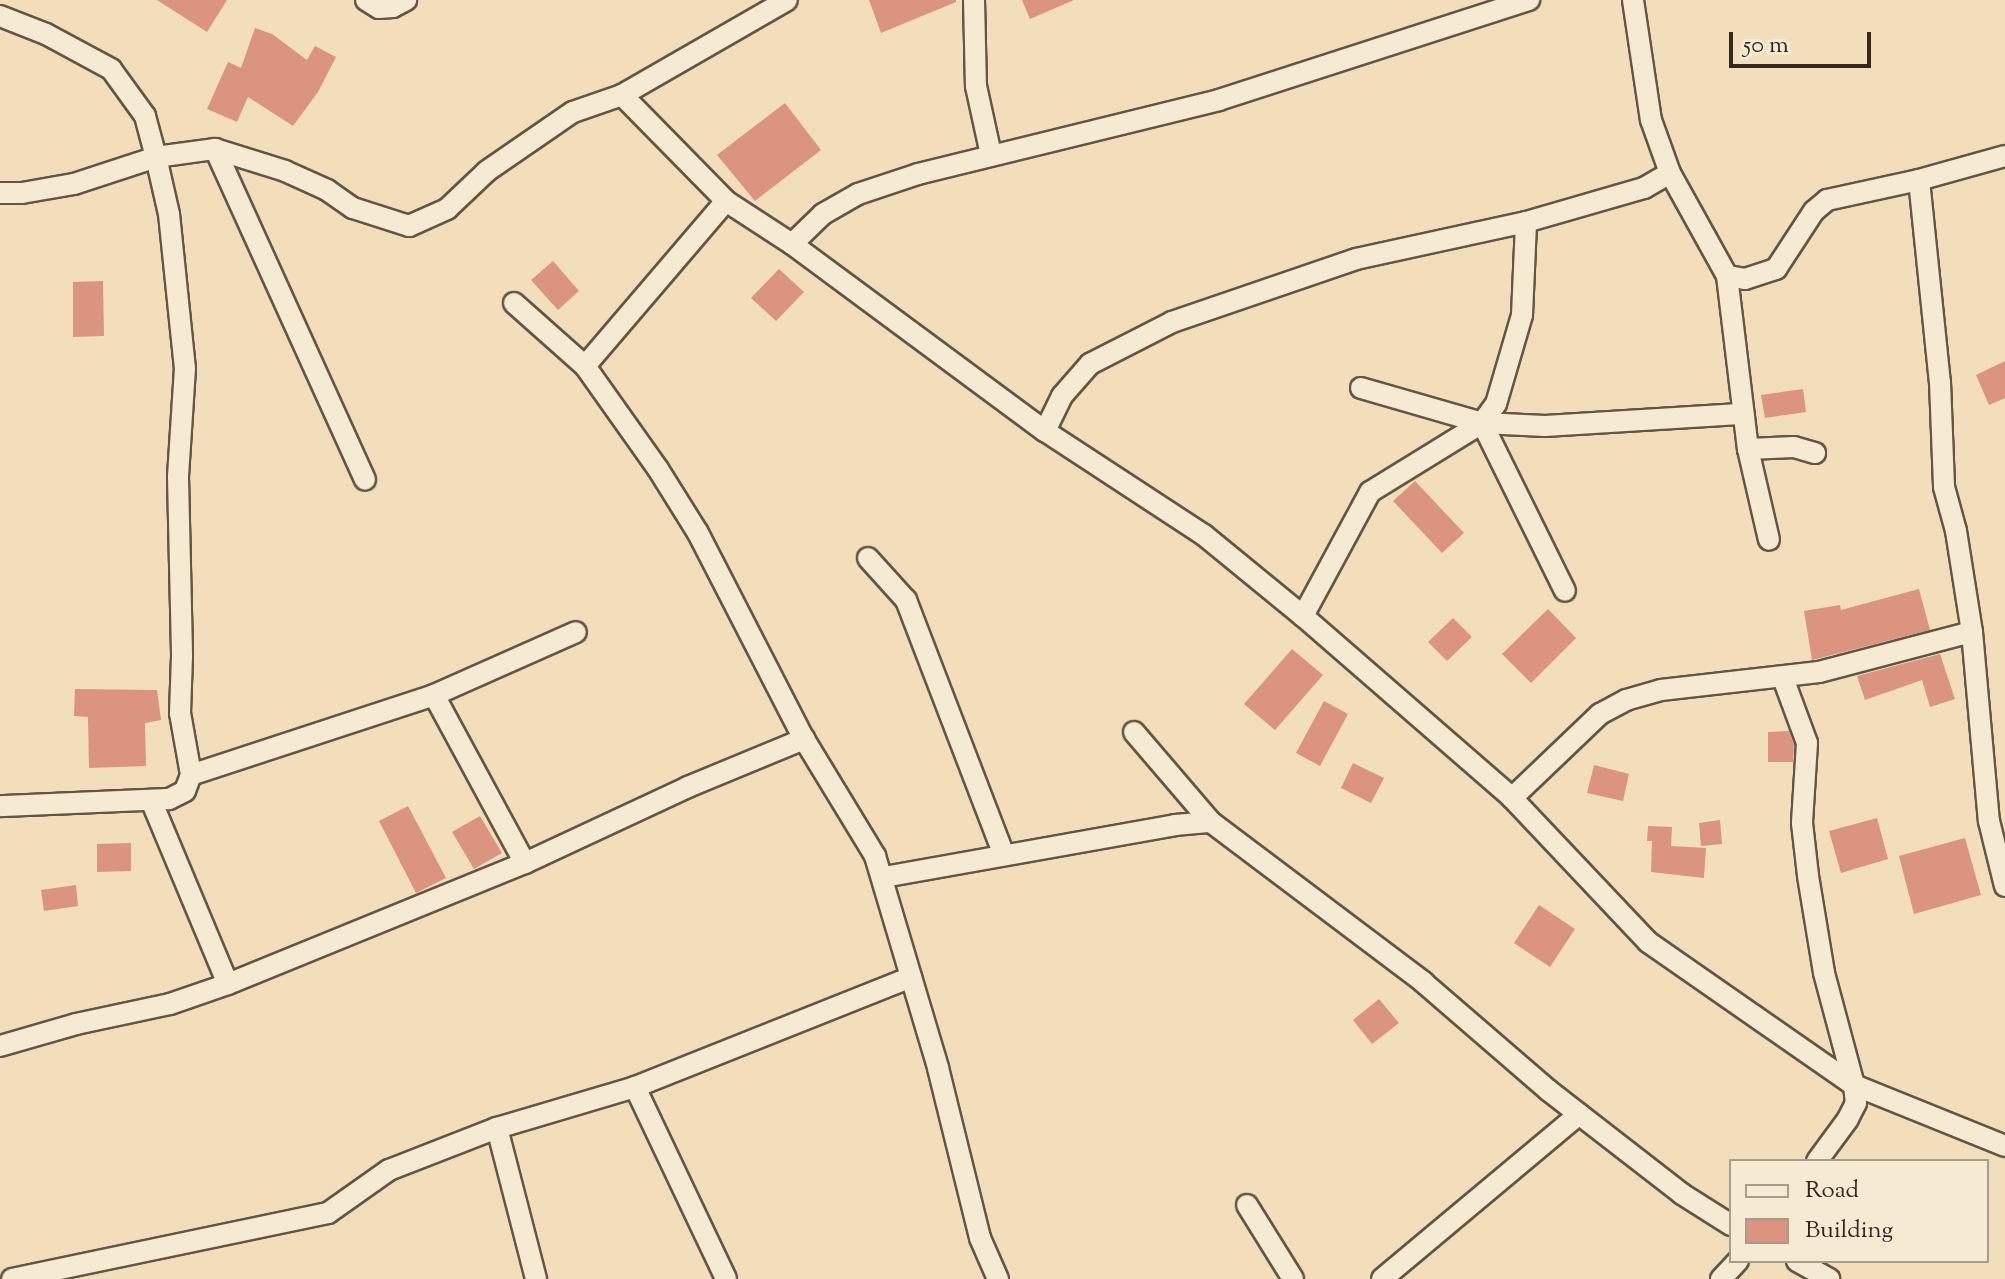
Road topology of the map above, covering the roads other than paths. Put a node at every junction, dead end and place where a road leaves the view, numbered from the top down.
1 (366, 0) edge
2 (406, 0) edge
3 (787, 0) edge
4 (974, 0) edge
5 (1529, 0) edge
6 (1633, 0) edge
7 (0, 16) edge
8 (622, 95) junction
9 (215, 149) junction
10 (991, 155) junction
11 (2005, 156) edge
12 (156, 157) junction
13 (1670, 173) junction
14 (1919, 180) junction
15 (0, 193) edge
16 (726, 201) junction
17 (1526, 222) junction
18 (792, 244) junction
19 (1727, 276) junction
20 (514, 303) dead end
21 (585, 366) junction
22 (1361, 388) dead end
23 (1744, 414) junction
24 (1482, 423) junction
25 (1045, 431) junction
26 (1748, 449) junction
27 (1815, 453) dead end
28 (365, 480) dead end
29 (1769, 540) dead end
30 (868, 558) dead end
31 (1565, 591) dead end
32 (1303, 616) junction
33 (576, 632) dead end
34 (1972, 632) junction
35 (1783, 678) junction
36 (434, 695) junction
37 (1134, 732) dead end
38 (804, 739) junction
39 (191, 775) junction
40 (1512, 798) junction
41 (151, 800) junction
42 (0, 806) edge
43 (1211, 822) junction
44 (1004, 855) junction
45 (525, 863) junction
46 (884, 877) junction
47 (2005, 886) edge
48 (911, 977) junction
49 (228, 984) junction
50 (0, 1046) edge
51 (1854, 1085) junction
52 (635, 1087) junction
53 (1579, 1114) junction
54 (497, 1128) junction
55 (2005, 1146) edge
56 (1818, 1159) edge
57 (1247, 1205) dead end
58 (1729, 1224) edge
59 (1736, 1263) edge
60 (1801, 1263) edge
61 (12, 1279) edge
62 (536, 1279) edge
63 (726, 1279) edge
64 (998, 1279) edge
65 (1293, 1279) edge
66 (1382, 1279) edge
67 (1721, 1279) edge
68 (1829, 1279) edge

1 - 2 street
3 - 8 street
4 - 10 street
5 - 10 street
6 - 13 street
7 - 12 street
8 - 9 street
8 - 16 street
9 - 12 street
9 - 28 street
10 - 18 street
11 - 14 street
12 - 15 street
12 - 39 street
13 - 17 street
13 - 19 street
14 - 19 street
14 - 34 street
16 - 18 street
16 - 21 street
17 - 24 street
17 - 25 street
18 - 25 street
19 - 23 street
20 - 21 street
21 - 38 street
22 - 24 street
23 - 24 street
23 - 26 street
24 - 31 street
24 - 32 street
25 - 32 street
26 - 27 street
26 - 29 street
30 - 44 street
32 - 40 street
33 - 36 street
34 - 35 street
34 - 47 street
35 - 40 street
35 - 51 street
36 - 39 street
36 - 45 street
37 - 43 street
38 - 45 street
38 - 46 street
39 - 41 street
40 - 51 street
41 - 42 street
41 - 49 street
43 - 44 street
43 - 53 street
44 - 46 street
45 - 49 street
46 - 48 street
48 - 52 street
48 - 64 street
49 - 50 street
51 - 55 street
51 - 56 street
52 - 54 street
52 - 63 street
53 - 58 street
53 - 66 street
54 - 61 street
54 - 62 street
57 - 65 street
59 - 67 street
60 - 68 street

